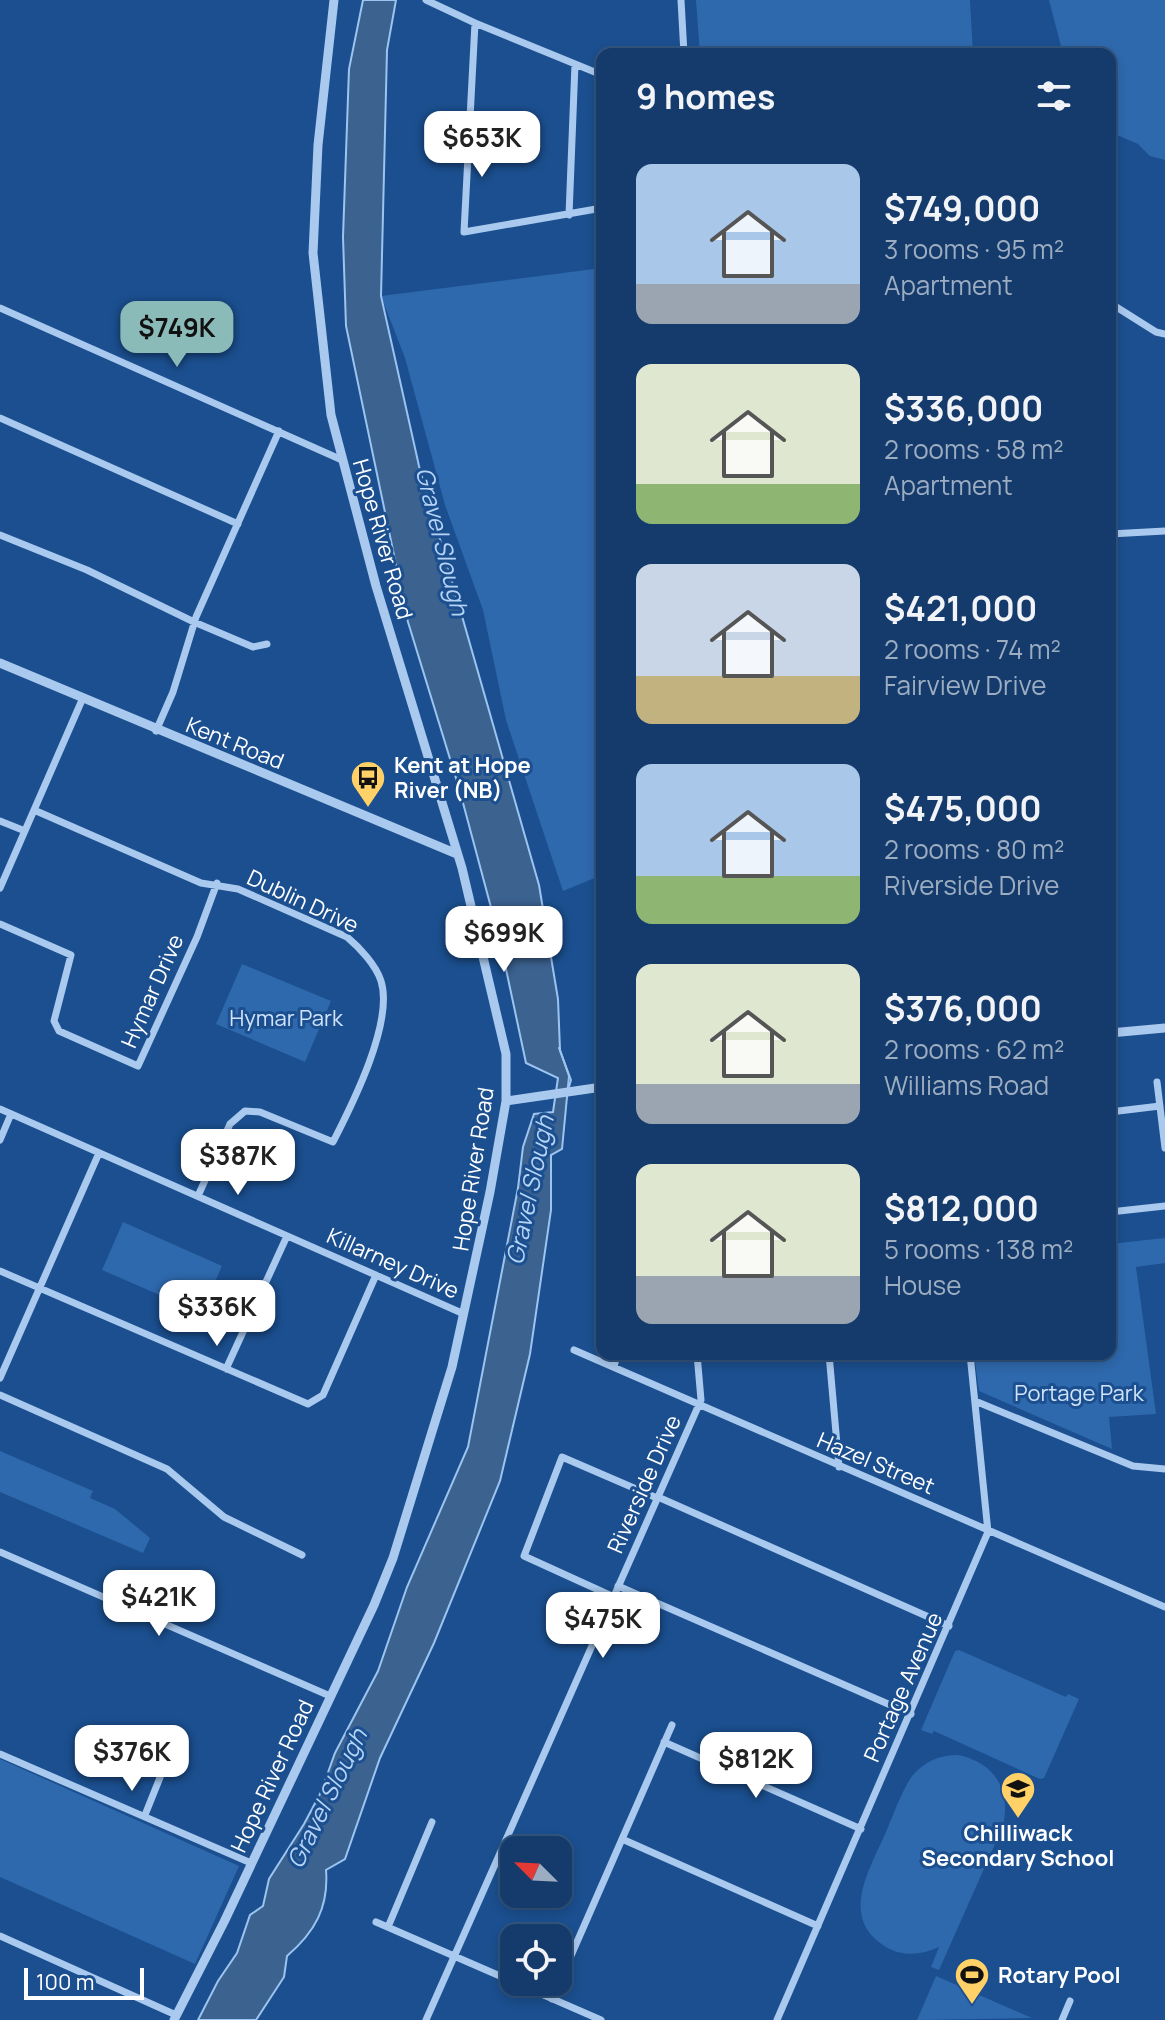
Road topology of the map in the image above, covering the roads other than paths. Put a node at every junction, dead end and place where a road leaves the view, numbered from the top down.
1 (334, 0) edge
2 (426, 0) edge
3 (681, 0) edge
4 (475, 23) junction
5 (684, 48) edge
6 (575, 64) junction
7 (596, 73) edge
8 (596, 209) edge
9 (569, 215) junction
10 (1116, 307) edge
11 (0, 308) edge
12 (1165, 334) edge
13 (0, 418) edge
14 (279, 431) junction
15 (342, 460) junction
16 (238, 524) junction
17 (1165, 531) edge
18 (1116, 534) edge
19 (0, 535) edge
20 (194, 622) junction
21 (267, 644) dead end
22 (0, 663) edge
23 (82, 700) junction
24 (156, 731) junction
25 (34, 810) junction
26 (0, 821) edge
27 (25, 831) junction
28 (457, 854) junction
29 (217, 883) junction
30 (0, 888) edge
31 (0, 924) edge
32 (1165, 1028) edge
33 (1116, 1032) edge
34 (1157, 1082) dead end
35 (596, 1088) edge
36 (506, 1101) junction
37 (1160, 1106) junction
38 (0, 1109) edge
39 (1116, 1111) edge
40 (11, 1114) junction
41 (0, 1140) edge
42 (1165, 1148) edge
43 (99, 1153) junction
44 (198, 1196) junction
45 (1165, 1206) edge
46 (1116, 1211) edge
47 (287, 1236) junction
48 (0, 1271) edge
49 (376, 1275) junction
50 (39, 1288) junction
51 (464, 1314) junction
52 (574, 1350) dead end
53 (596, 1359) edge
54 (598, 1360) edge
55 (616, 1360) edge
56 (698, 1360) edge
57 (830, 1360) edge
58 (971, 1360) edge
59 (614, 1367) junction
60 (226, 1369) junction
61 (0, 1378) edge
62 (0, 1395) edge
63 (975, 1401) junction
64 (699, 1405) junction
65 (839, 1467) junction
66 (1165, 1469) edge
67 (658, 1498) junction
68 (988, 1532) junction
69 (0, 1552) edge
70 (302, 1555) dead end
71 (618, 1586) junction
72 (614, 1597) junction
73 (1165, 1607) edge
74 (949, 1626) junction
75 (330, 1696) junction
76 (911, 1714) junction
77 (672, 1725) dead end
78 (664, 1742) junction
79 (171, 1750) dead end
80 (0, 1754) edge
81 (145, 1815) junction
82 (432, 1822) dead end
83 (861, 1829) junction
84 (622, 1839) junction
85 (251, 1863) junction
86 (376, 1922) dead end
87 (818, 1926) junction
88 (388, 1927) junction
89 (0, 1936) edge
90 (455, 1956) junction
91 (552, 1999) junction
92 (1070, 2001) dead end
93 (175, 2018) edge
94 (426, 2020) edge
95 (601, 2020) edge
96 (777, 2020) edge
97 (1062, 2020) edge

1 - 15 street, Hope River Road
2 - 4 street
3 - 5 street
4 - 6 street
4 - 9 street
6 - 7 street
6 - 9 street
8 - 9 street
10 - 12 street
11 - 14 street
13 - 16 street
14 - 15 street
14 - 16 street
15 - 28 street, Hope River Road
16 - 20 street
17 - 18 street
19 - 20 street
20 - 21 street
20 - 24 street
22 - 23 street, Kent Road
23 - 24 street, Kent Road
23 - 25 street
24 - 28 street, Kent Road
25 - 27 street
25 - 29 street, Dublin Drive
26 - 27 street
27 - 30 street
28 - 36 street, Hope River Road
29 - 31 street, Hymar Drive
29 - 44 street, Dublin Drive
32 - 33 street
34 - 37 street
35 - 36 street
36 - 51 street, Hope River Road
37 - 39 street
37 - 42 street
38 - 40 street, Killarney Drive
40 - 41 street
40 - 43 street, Killarney Drive
43 - 44 street, Killarney Drive
43 - 50 street
44 - 47 street, Killarney Drive
45 - 46 street
47 - 49 street, Killarney Drive
47 - 60 street
48 - 50 street
49 - 51 street, Killarney Drive
49 - 60 street
50 - 60 street
50 - 61 street
51 - 75 street, Hope River Road
52 - 53 street, Hazel Street
54 - 59 street, Hazel Street
55 - 59 street
56 - 64 street, Riverside Drive
57 - 65 street
58 - 63 street, Portage Avenue
59 - 64 street, Hazel Street
62 - 70 street
63 - 66 street
63 - 68 street, Portage Avenue
64 - 65 street, Hazel Street
64 - 67 street, Riverside Drive
65 - 68 street, Hazel Street
67 - 71 street, Riverside Drive
67 - 72 street
67 - 74 street
68 - 73 street, Hazel Street
68 - 74 street, Portage Avenue
69 - 75 street
71 - 72 street, Riverside Drive
71 - 76 street
72 - 90 street, Riverside Drive
74 - 76 street, Portage Avenue
75 - 85 street, Hope River Road
76 - 83 street, Portage Avenue
77 - 78 street
78 - 83 street
78 - 84 street
79 - 81 street
80 - 81 street
81 - 85 street
82 - 88 street
83 - 87 street, Portage Avenue
84 - 87 street
84 - 91 street
85 - 93 street, Hope River Road
86 - 88 street
87 - 96 street, Portage Avenue
88 - 90 street
89 - 93 street
90 - 91 street
90 - 94 street, Riverside Drive
91 - 95 street
92 - 97 street

